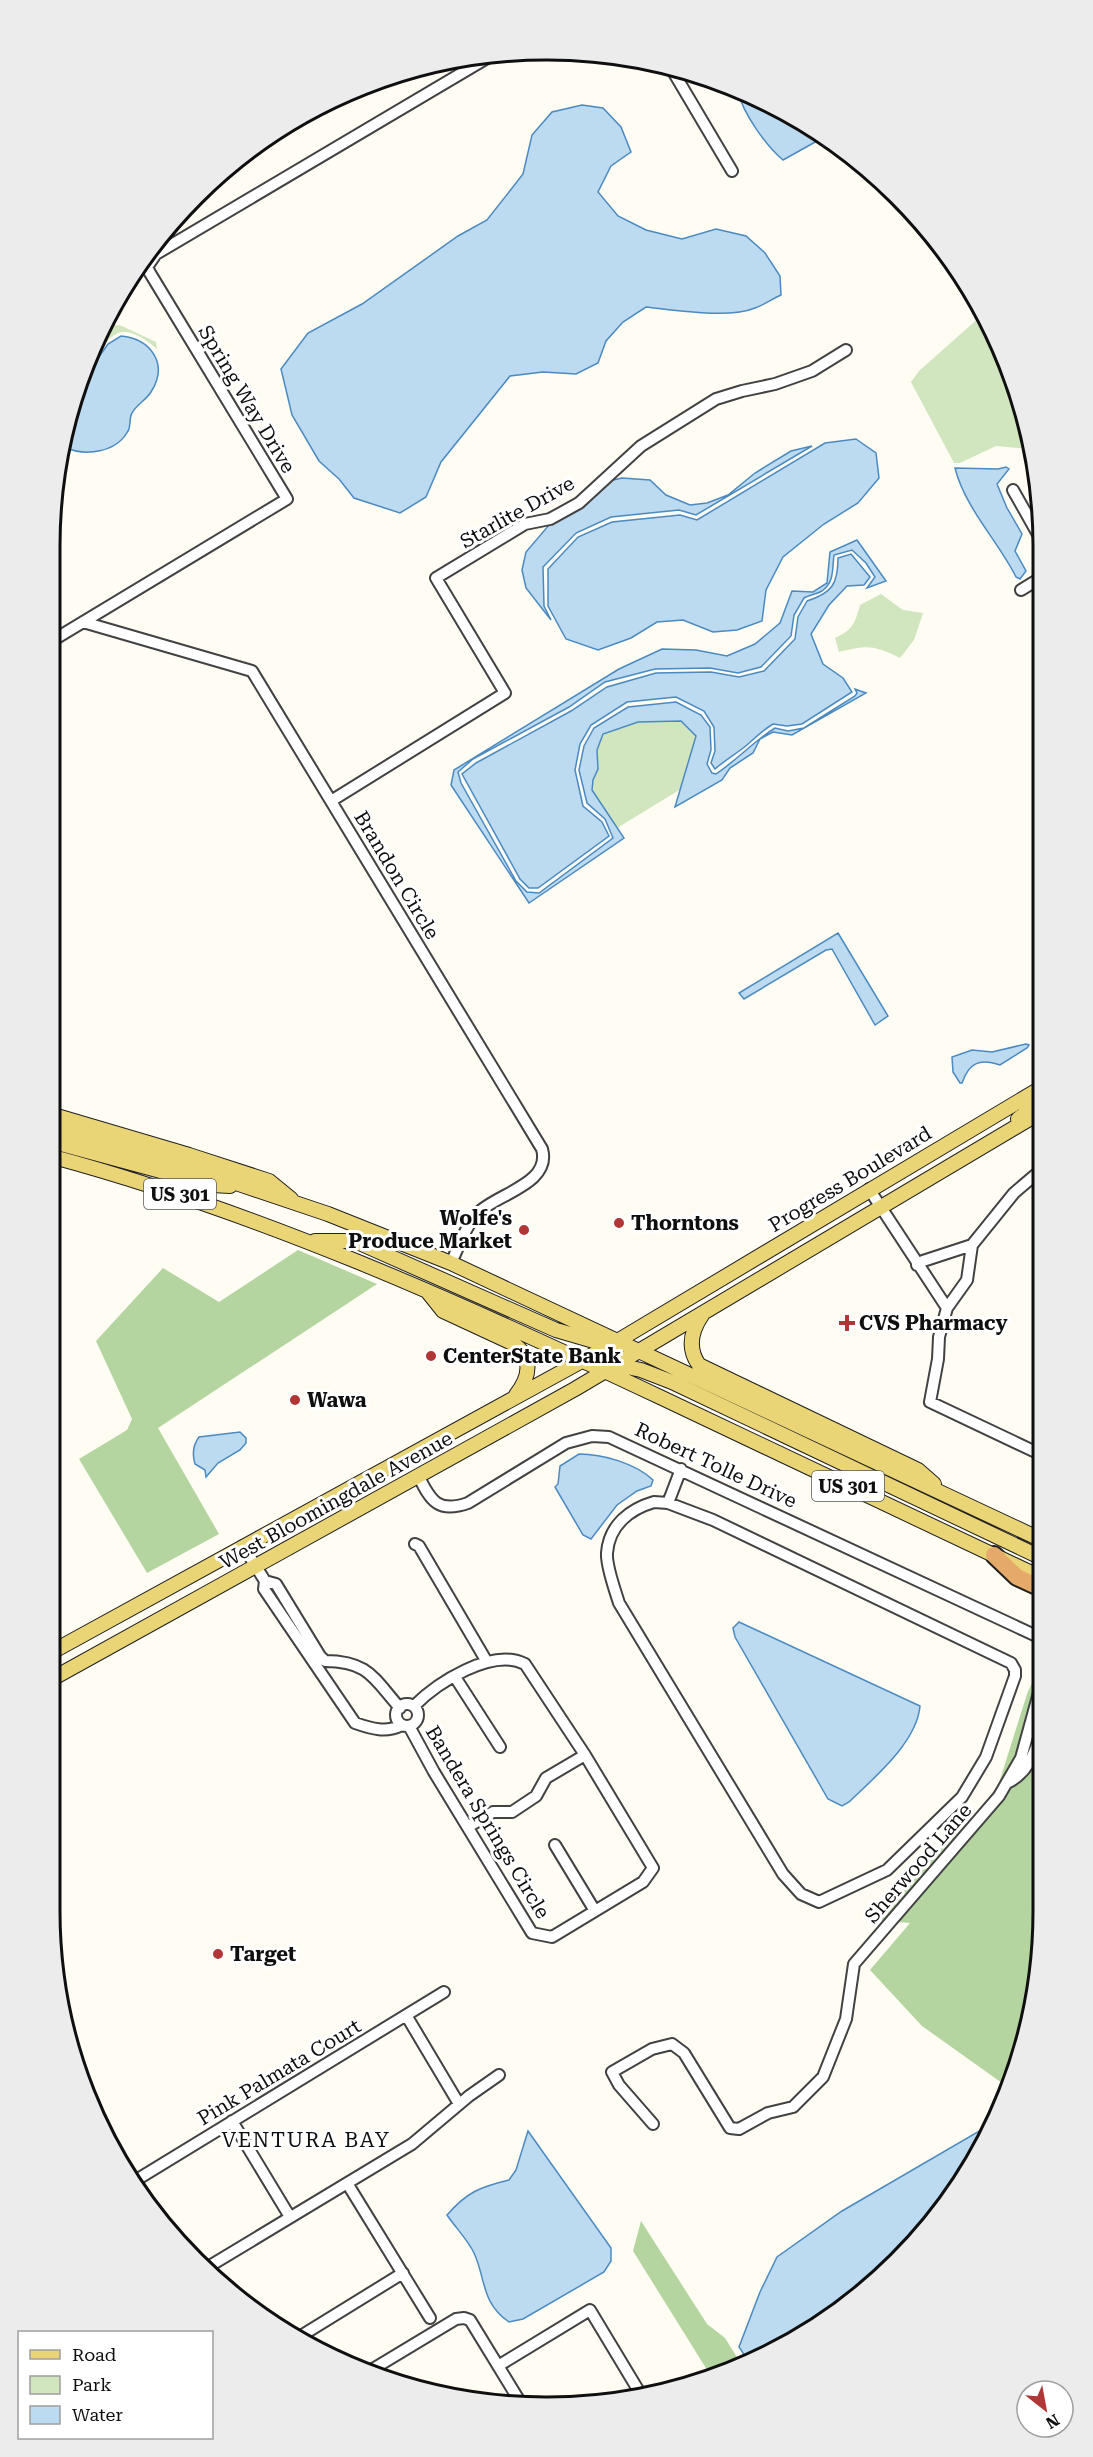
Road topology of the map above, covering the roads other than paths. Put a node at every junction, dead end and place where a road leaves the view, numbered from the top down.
1 (475, 65) edge
2 (677, 79) edge
3 (732, 171) dead end
4 (160, 252) edge
5 (148, 268) edge
6 (846, 350) dead end
7 (1013, 490) dead end
8 (1032, 524) edge
9 (1033, 583) edge
10 (1022, 590) dead end
11 (84, 622) junction
12 (60, 636) edge
13 (331, 801) junction
14 (1033, 1093) edge
15 (1033, 1107) edge
16 (60, 1117) edge
17 (1033, 1117) edge
18 (60, 1131) edge
19 (60, 1144) edge
20 (60, 1159) edge
21 (1033, 1177) edge
22 (247, 1186) junction
23 (915, 1188) junction
24 (869, 1189) junction
25 (297, 1204) junction
26 (882, 1208) junction
27 (309, 1240) junction
28 (972, 1245) junction
29 (452, 1263) junction
30 (917, 1265) junction
31 (426, 1289) junction
32 (947, 1308) junction
33 (703, 1313) junction
34 (614, 1343) junction
35 (640, 1350) junction
36 (587, 1362) junction
37 (612, 1367) junction
38 (513, 1399) junction
39 (1033, 1451) edge
40 (681, 1469) junction
41 (419, 1477) junction
42 (948, 1496) junction
43 (669, 1503) junction
44 (1033, 1536) edge
45 (415, 1544) dead end
46 (243, 1546) junction
47 (1033, 1554) edge
48 (994, 1555) junction
49 (256, 1567) junction
50 (1033, 1574) edge
51 (265, 1581) junction
52 (1033, 1585) edge
53 (1033, 1633) edge
54 (60, 1647) edge
55 (488, 1662) junction
56 (60, 1675) edge
57 (455, 1677) junction
58 (414, 1706) junction
59 (400, 1708) junction
60 (1033, 1715) edge
61 (406, 1726) junction
62 (500, 1747) dead end
63 (1033, 1754) edge
64 (585, 1755) junction
65 (1007, 1783) junction
66 (468, 1827) junction
67 (555, 1845) dead end
68 (595, 1911) junction
69 (444, 1992) dead end
70 (406, 2015) junction
71 (499, 2075) dead end
72 (459, 2104) junction
73 (232, 2121) junction
74 (653, 2124) dead end
75 (140, 2178) edge
76 (347, 2183) junction
77 (290, 2217) junction
78 (213, 2264) edge
79 (403, 2273) junction
80 (430, 2318) dead end
81 (305, 2333) edge
82 (377, 2366) edge
83 (498, 2366) junction
84 (637, 2389) edge
85 (516, 2396) edge

1 - 4 street, Spring Way Drive
2 - 3 street
5 - 11 street, Spring Way Drive
6 - 13 street, Starlite Drive
7 - 8 street
9 - 10 street
11 - 12 street
11 - 13 street, Brandon Circle
13 - 29 street, Brandon Circle
14 - 24 main road, Progress Boulevard
15 - 23 main road
16 - 25 main road
17 - 23 main road, Progress Boulevard
18 - 22 main road, US 301
19 - 22 main road
20 - 27 main road, US 301
21 - 28 street
22 - 25 main road, US 301
23 - 26 main road, Progress Boulevard
24 - 26 street
24 - 34 main road, Progress Boulevard
25 - 29 main road, US 301
26 - 30 street
26 - 33 main road, Progress Boulevard
27 - 31 main road, US 301
27 - 34 main road
28 - 30 street
28 - 32 street
29 - 34 main road, US 301
30 - 32 street
31 - 36 main road, US 301
31 - 38 main road
32 - 39 street
33 - 35 main road, Progress Boulevard
33 - 42 main road
34 - 35 main road, US 301
34 - 36 main road, West Bloomingdale Avenue
35 - 37 main road, West Bloomingdale Avenue
35 - 42 main road, US 301
36 - 37 main road
36 - 38 main road, West Bloomingdale Avenue
37 - 41 main road, West Bloomingdale Avenue
37 - 47 main road
37 - 48 main road, US 301
38 - 46 main road, West Bloomingdale Avenue
40 - 41 street, Robert Tolle Drive
40 - 43 street
40 - 53 street, Robert Tolle Drive
41 - 49 main road, West Bloomingdale Avenue
42 - 44 main road, US 301
43 - 43 street
45 - 55 street
46 - 49 street, Bandera Springs Circle
46 - 54 main road, West Bloomingdale Avenue
48 - 50 main road, US 301
48 - 52 highway
49 - 51 street, Bandera Springs Circle
49 - 56 main road, West Bloomingdale Avenue
51 - 59 street, Bandera Springs Circle
51 - 61 street, Bandera Springs Circle
55 - 57 street, Bandera Springs Circle
55 - 64 street, Bandera Springs Circle
57 - 58 street, Bandera Springs Circle
57 - 62 street
58 - 59 street
58 - 61 street
59 - 61 street
60 - 65 street, Sherwood Lane
61 - 66 street, Bandera Springs Circle
63 - 65 street, Sherwood Lane
64 - 66 street
64 - 68 street, Bandera Springs Circle
65 - 74 street, Sherwood Lane
66 - 68 street, Bandera Springs Circle
67 - 68 street
69 - 70 street, Pink Palmata Court
70 - 72 street
70 - 73 street, Pink Palmata Court
71 - 72 street
72 - 76 street
73 - 75 street, Pink Palmata Court
73 - 77 street
76 - 77 street
76 - 79 street
77 - 78 street
79 - 80 street
79 - 81 street
82 - 83 street
83 - 84 street
83 - 85 street

